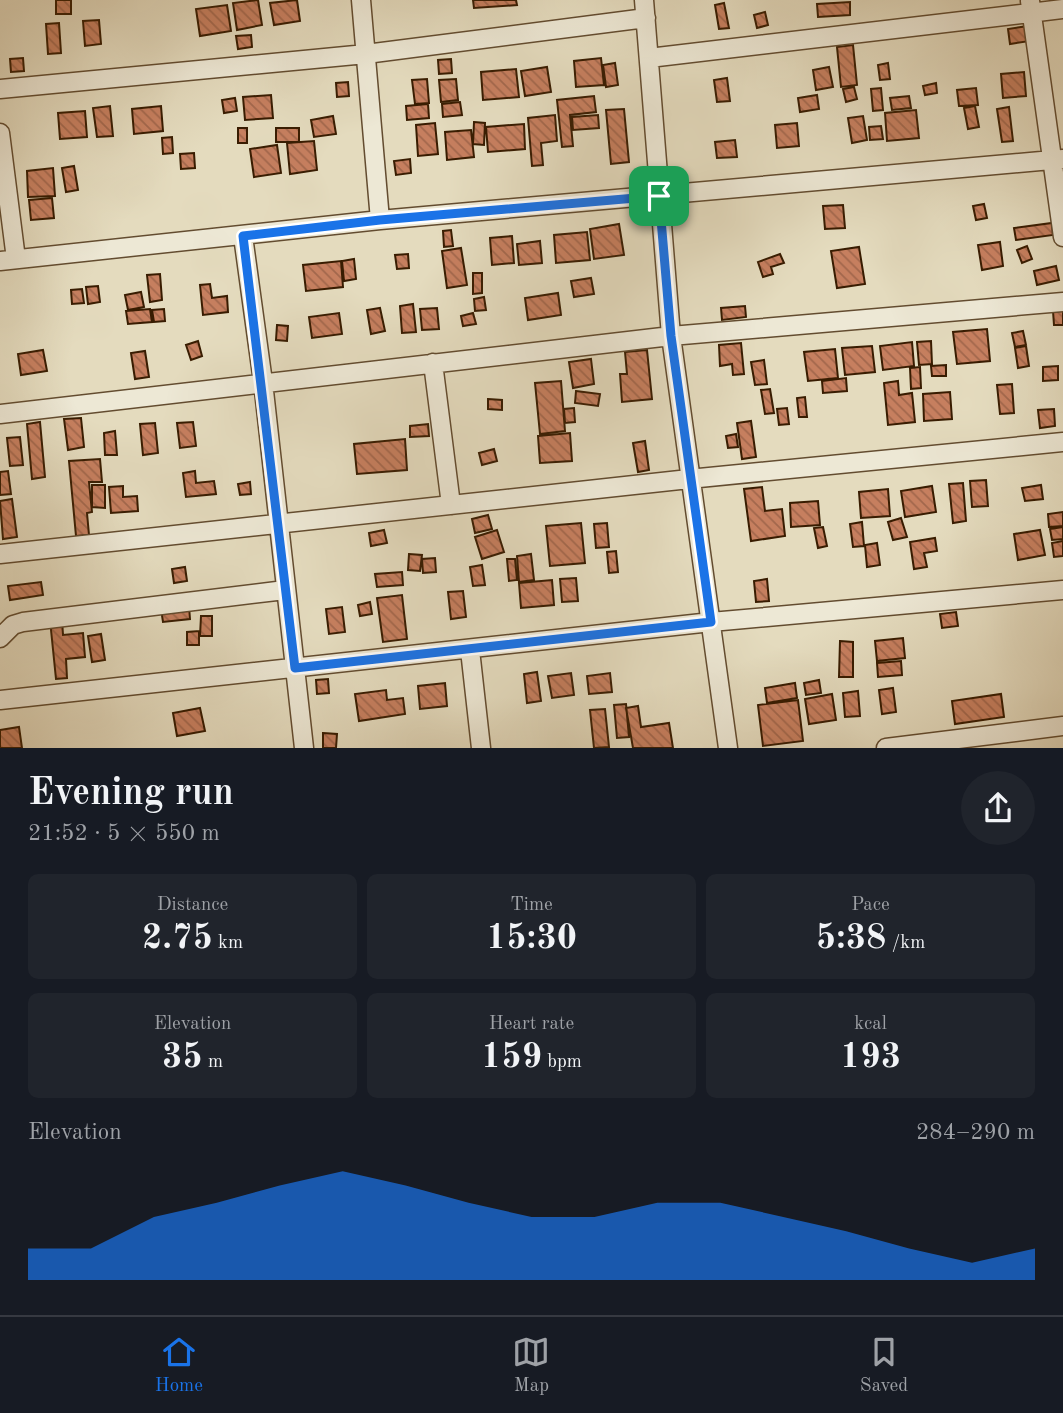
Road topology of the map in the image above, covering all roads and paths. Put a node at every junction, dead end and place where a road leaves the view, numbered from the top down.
1 (361, 0) edge
2 (1030, 6) edge
3 (645, 9) edge
4 (1063, 9) edge
5 (366, 54) junction
6 (649, 58) junction
7 (0, 89) edge
8 (0, 133) edge
9 (1057, 159) edge
10 (659, 196) junction
11 (380, 220) junction
12 (243, 236) junction
13 (1063, 237) edge
14 (8, 260) edge
15 (1063, 302) edge
16 (671, 336) junction
17 (433, 363) junction
18 (263, 382) junction
19 (0, 414) edge
20 (1063, 442) edge
21 (689, 479) junction
22 (451, 505) junction
23 (277, 524) junction
24 (0, 554) edge
25 (285, 590) junction
26 (1063, 590) edge
27 (711, 622) junction
28 (0, 638) edge
29 (470, 650) junction
30 (295, 668) junction
31 (0, 700) edge
32 (1063, 726) edge
33 (304, 748) edge
34 (481, 748) edge
35 (728, 748) edge
36 (886, 748) edge

1 - 5 street
2 - 4 street
2 - 6 street
2 - 9 street
3 - 5 street
3 - 6 street
5 - 7 street
5 - 11 street
6 - 10 street
8 - 14 street
9 - 10 street
9 - 13 street
10 - 11 street
10 - 16 street
11 - 12 street
12 - 14 street
12 - 18 street
15 - 16 street
16 - 17 street
16 - 21 street
17 - 18 street
17 - 22 street
18 - 19 street
18 - 23 street
20 - 21 street
21 - 22 street
21 - 27 street
22 - 23 street
23 - 24 street
23 - 25 street
25 - 28 street
25 - 30 street
26 - 27 street
27 - 29 street
27 - 35 street
29 - 30 street
29 - 34 street
30 - 31 street
30 - 33 street
32 - 36 street

